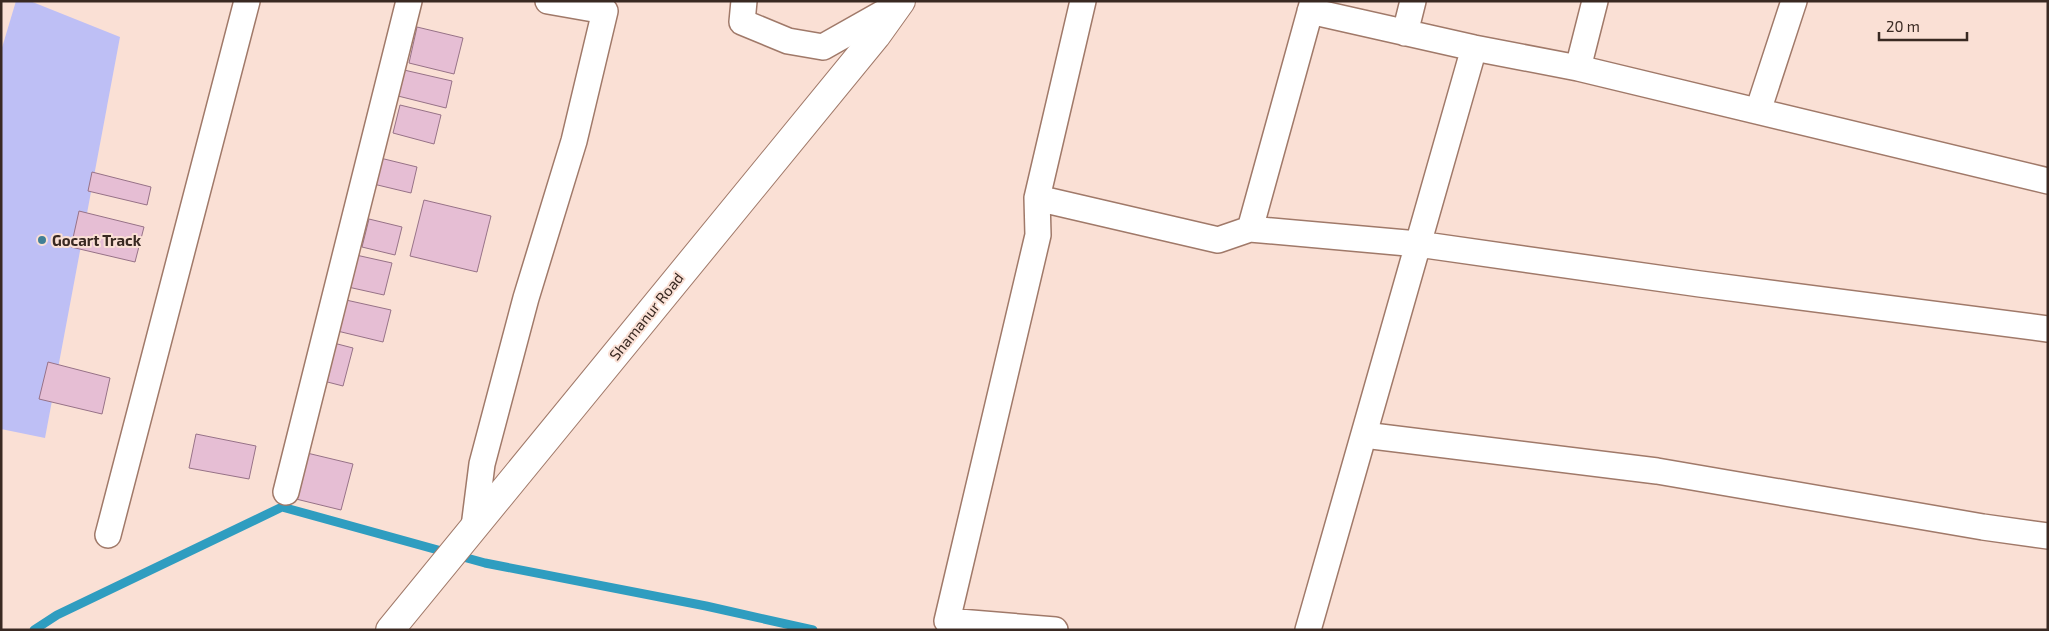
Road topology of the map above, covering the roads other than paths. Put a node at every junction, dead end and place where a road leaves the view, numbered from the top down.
1 (247, 1) edge
2 (409, 1) edge
3 (548, 1) edge
4 (744, 1) edge
5 (1083, 1) edge
6 (1414, 1) edge
7 (1595, 1) edge
8 (1794, 1) edge
9 (900, 2) edge
10 (575, 3) edge
11 (1312, 6) edge
12 (1405, 32) junction
13 (1474, 48) junction
14 (1578, 68) junction
15 (1758, 111) junction
16 (2048, 181) edge
17 (1037, 198) junction
18 (1250, 229) junction
19 (1418, 244) junction
20 (2048, 330) edge
21 (1364, 435) junction
22 (286, 492) dead end
23 (469, 533) junction
24 (108, 535) dead end
25 (2048, 536) edge
26 (390, 630) edge
27 (1055, 630) edge
28 (1308, 630) edge

1 - 24 street
2 - 22 street
3 - 10 street
4 - 9 street
5 - 17 street
6 - 12 street
7 - 14 street
8 - 15 street
9 - 23 main road, Shamanur Road
10 - 23 street
11 - 12 street
11 - 18 street
12 - 13 street
13 - 14 street
13 - 19 street
14 - 15 street
15 - 16 street
17 - 18 street
17 - 27 street
18 - 19 street
19 - 20 street
19 - 21 street
21 - 25 street
21 - 28 street
23 - 26 main road, Shamanur Road

